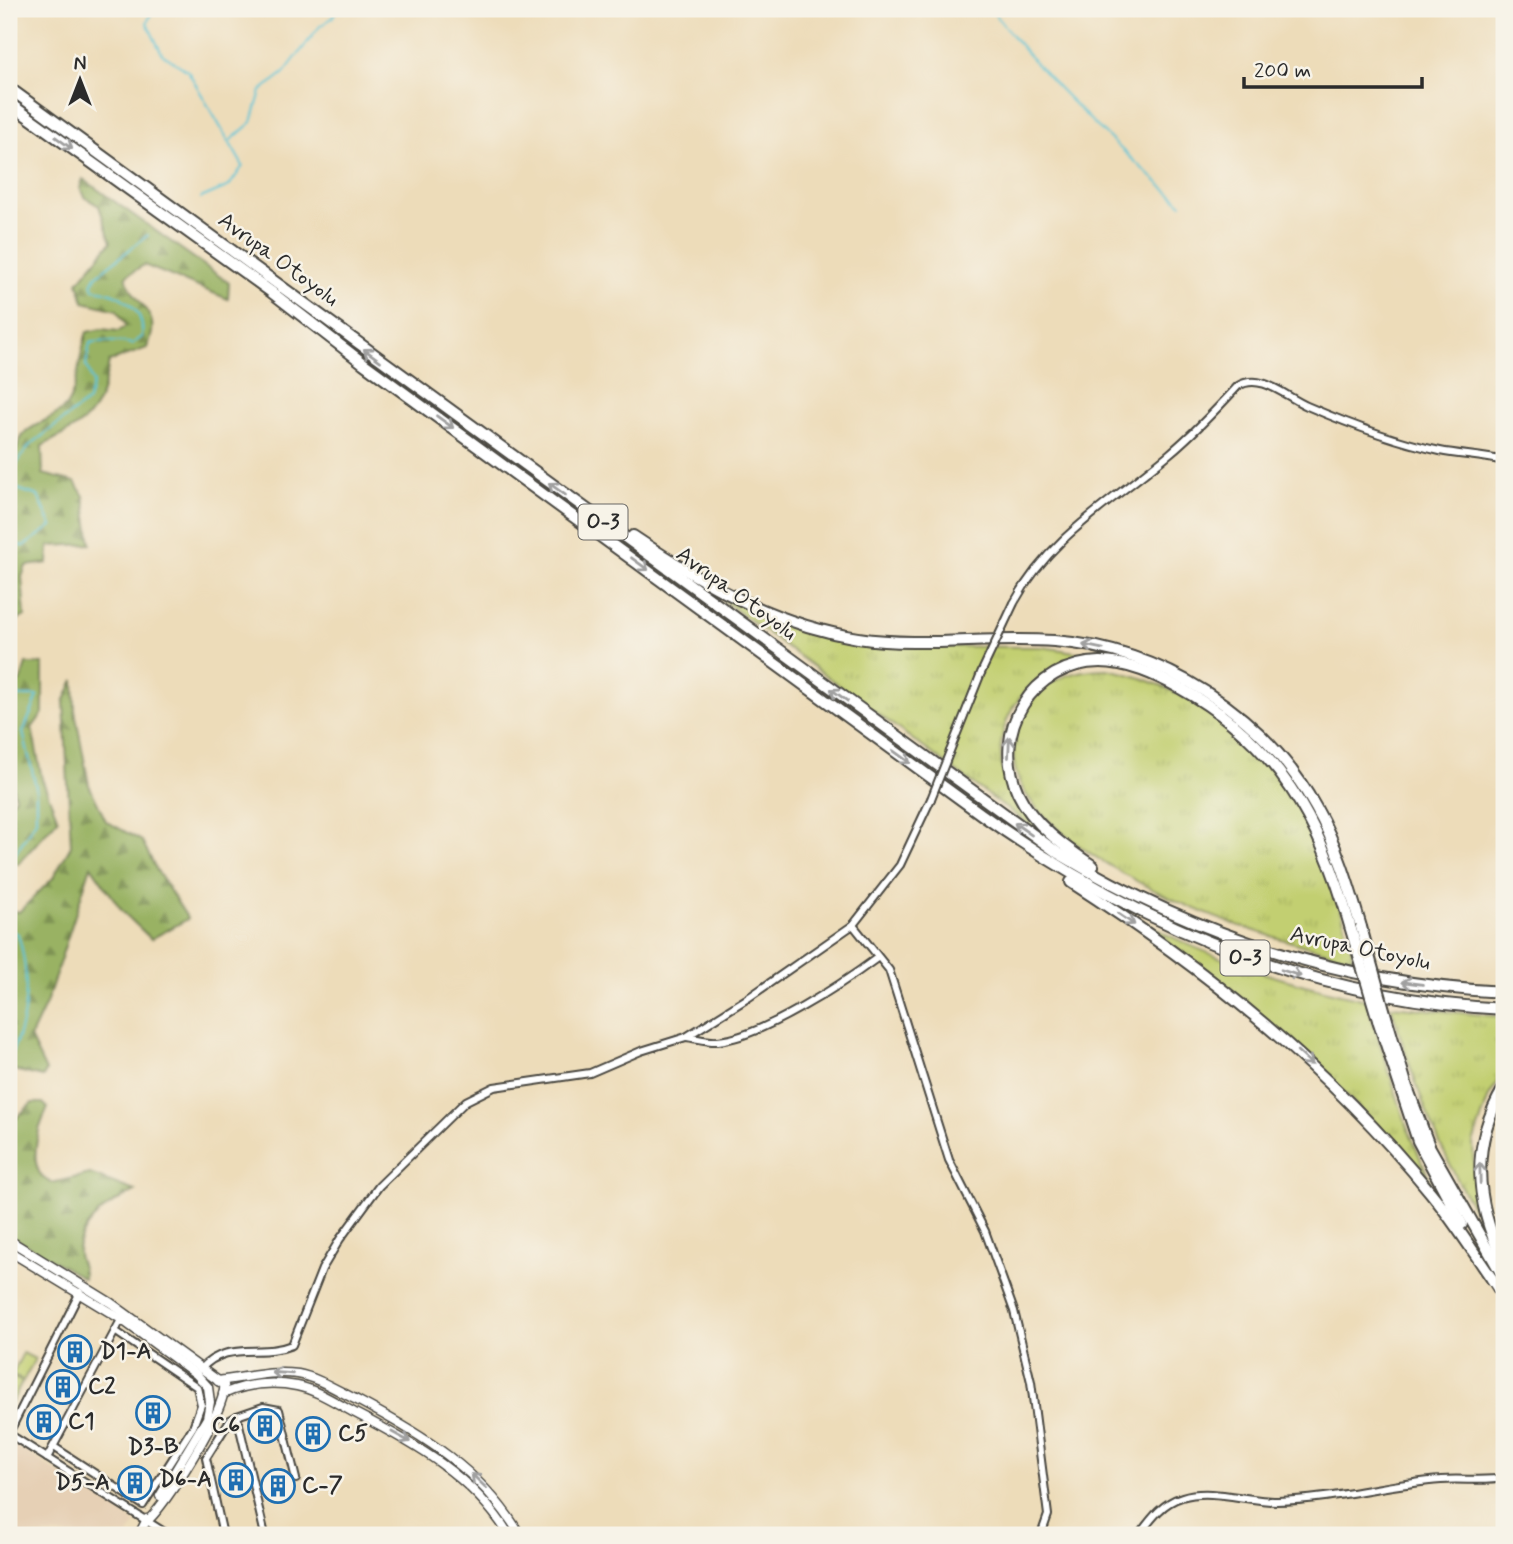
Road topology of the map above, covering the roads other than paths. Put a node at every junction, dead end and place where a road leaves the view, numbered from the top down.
1 (9, 88) edge
2 (9, 103) edge
3 (1504, 461) edge
4 (581, 507) junction
5 (1011, 836) junction
6 (853, 925) junction
7 (1355, 926) junction
8 (1212, 931) junction
9 (877, 958) junction
10 (1504, 992) edge
11 (1504, 1009) edge
12 (1382, 1020) junction
13 (686, 1037) junction
14 (1504, 1088) edge
15 (9, 1240) edge
16 (9, 1251) edge
17 (1504, 1262) edge
18 (1504, 1278) edge
19 (1492, 1279) junction
20 (79, 1292) junction
21 (1504, 1298) edge
22 (123, 1316) junction
23 (115, 1331) junction
24 (201, 1369) junction
25 (219, 1381) junction
26 (209, 1391) junction
27 (224, 1393) junction
28 (237, 1416) junction
29 (9, 1433) edge
30 (54, 1447) junction
31 (195, 1452) junction
32 (47, 1458) junction
33 (206, 1458) junction
34 (1504, 1478) edge
35 (296, 1479) dead end
36 (147, 1521) junction
37 (139, 1535) edge
38 (169, 1535) edge
39 (223, 1535) edge
40 (265, 1535) edge
41 (509, 1535) edge
42 (520, 1535) edge
43 (1041, 1535) edge
44 (1139, 1535) edge

4 -> 1 highway, Avrupa Otoyolu / O-3
2 -> 5 highway, Avrupa Otoyolu / O-3
3 - 6 street, bridge
7 -> 4 highway
8 -> 4 highway, Avrupa Otoyolu / O-3
5 -> 11 highway, Avrupa Otoyolu / O-3
5 -> 19 highway
6 - 9 street
6 - 13 street
8 -> 7 highway
7 - 12 highway, bridge
10 -> 8 highway, Avrupa Otoyolu / O-3
9 - 13 street
9 - 43 street
12 - 18 highway
12 - 19 highway
13 - 24 street
17 -> 14 highway
15 - 22 main road
16 - 20 main road
19 - 21 highway
20 - 22 main road
20 - 29 street
22 - 23 street
22 - 24 main road
22 - 26 main road
23 - 30 street
23 - 30 street
24 - 25 main road
25 - 26 main road
25 - 27 main road
42 -> 25 main road
26 - 27 main road
26 - 36 main road
27 - 31 main road
27 -> 41 main road
28 - 33 street
28 - 35 street
28 - 40 street
29 - 32 street
30 - 32 street
31 - 33 street
31 - 36 main road
32 - 36 street
33 - 39 street
34 - 44 street
36 - 37 main road
36 - 38 street

